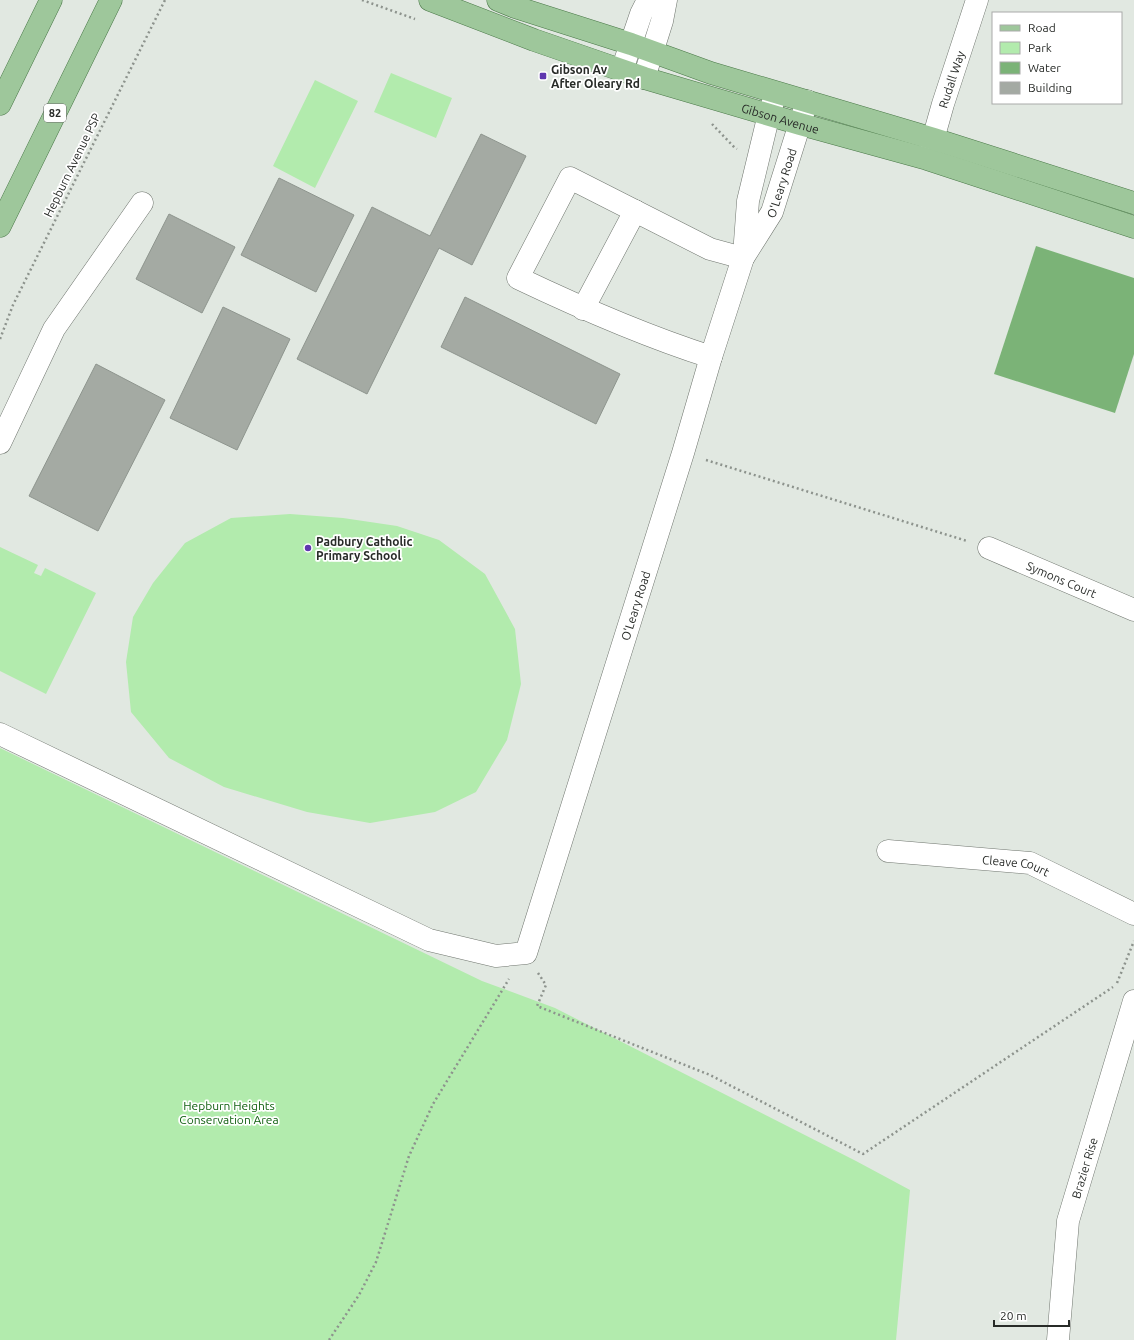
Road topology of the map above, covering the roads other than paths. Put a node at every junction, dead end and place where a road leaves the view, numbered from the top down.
1 (51, 0) edge
2 (111, 0) edge
3 (430, 0) edge
4 (498, 0) edge
5 (648, 0) edge
6 (666, 0) edge
7 (977, 0) edge
8 (631, 44) junction
9 (652, 52) junction
10 (622, 70) junction
11 (644, 78) junction
12 (776, 93) junction
13 (807, 101) junction
14 (0, 104) edge
15 (769, 114) junction
16 (800, 124) junction
17 (930, 149) junction
18 (142, 203) dead end
19 (1134, 203) edge
20 (635, 211) junction
21 (0, 226) edge
22 (1134, 227) edge
23 (743, 258) junction
24 (583, 309) junction
25 (711, 357) junction
26 (0, 443) edge
27 (989, 548) road end
28 (1134, 610) edge
29 (0, 734) edge
30 (888, 850) dead end
31 (1134, 914) edge
32 (1134, 1001) edge
33 (1128, 1042) edge
34 (1058, 1340) edge

1 - 14 main road
2 - 21 main road, 82
3 - 10 main road, Gibson Avenue
4 - 8 main road, Gibson Avenue
5 - 8 street
6 - 9 street
7 - 17 street, Rudall Way
8 - 9 main road, Gibson Avenue
8 - 10 street
9 - 11 street
9 - 12 main road, Gibson Avenue
10 - 11 main road, Gibson Avenue
11 - 15 main road, Gibson Avenue
12 - 13 main road, Gibson Avenue
12 - 15 street, O'Leary Road
13 - 16 street, O'Leary Road
13 - 17 main road, Gibson Avenue
15 - 16 main road, Gibson Avenue
15 - 23 street, O'Leary Road
16 - 17 main road, Gibson Avenue
16 - 23 street, O'Leary Road
17 - 19 main road, Gibson Avenue
17 - 22 main road, Gibson Avenue
18 - 26 street
20 - 23 street
20 - 24 street
20 - 24 street
23 - 25 street, O'Leary Road
24 - 25 street
25 - 29 street, O'Leary Road
27 - 28 street, Symons Court
30 - 31 street, Cleave Court
32 - 33 street, Brazier Rise
33 - 34 street, Brazier Rise

